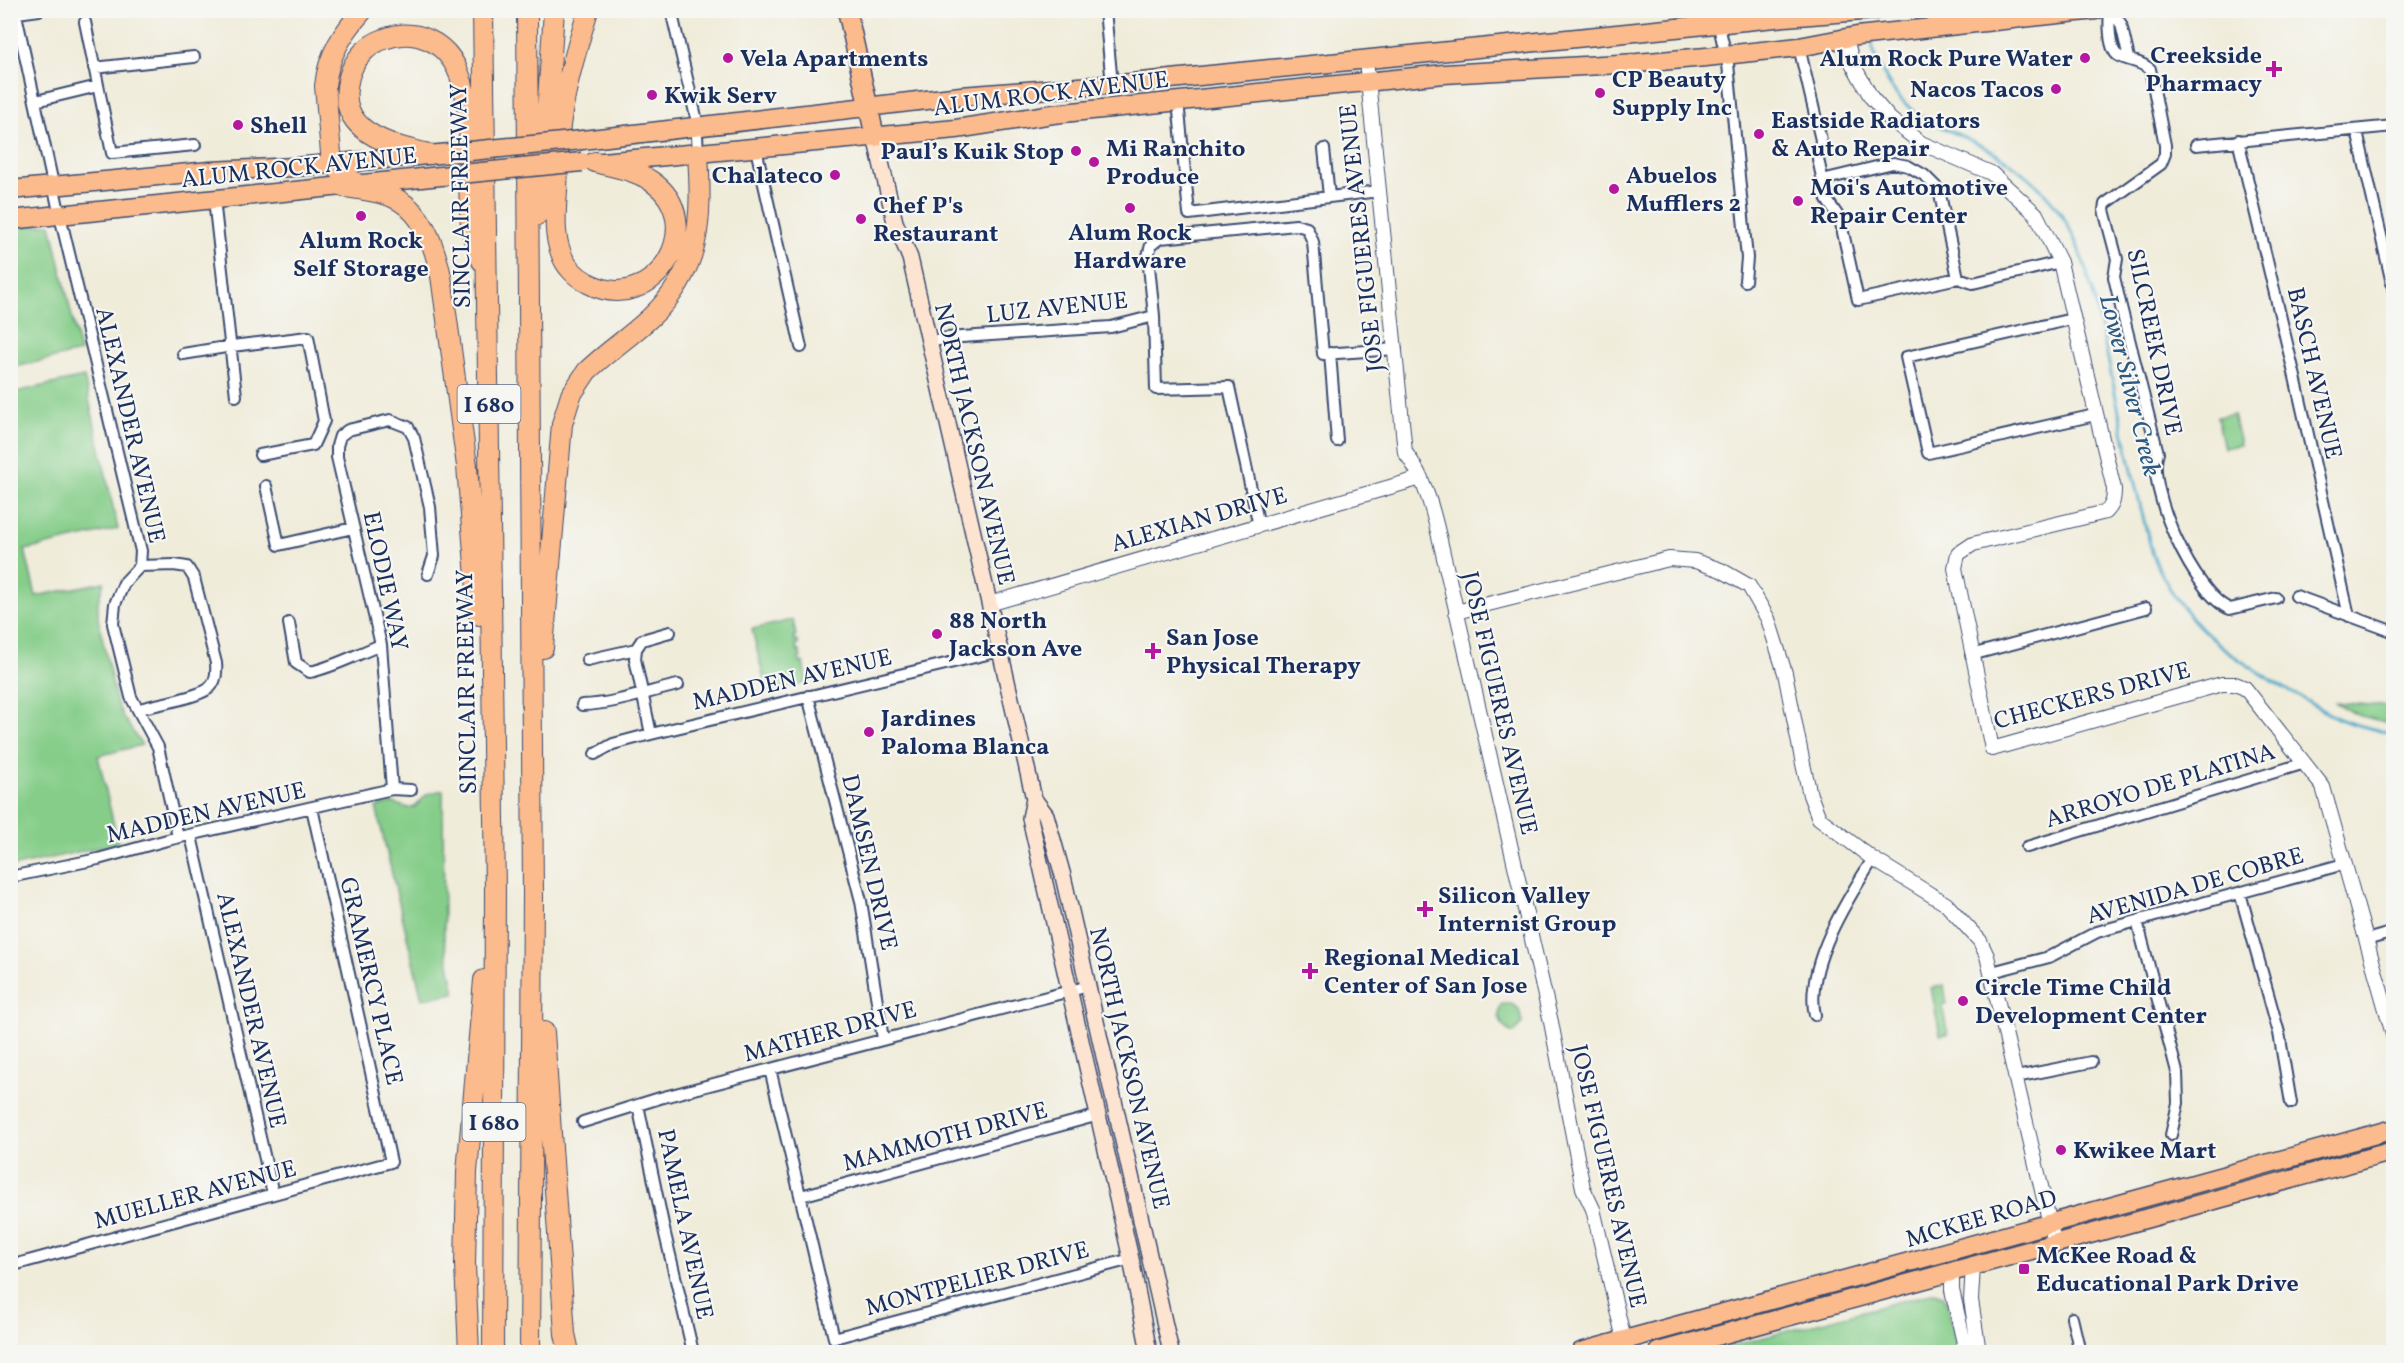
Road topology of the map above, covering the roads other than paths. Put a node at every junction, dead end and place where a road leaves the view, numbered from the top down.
1 (39, 10) edge
2 (363, 10) edge
3 (482, 10) edge
4 (527, 10) edge
5 (555, 10) edge
6 (588, 10) edge
7 (671, 10) edge
8 (847, 10) edge
9 (1106, 10) edge
10 (1875, 10) edge
11 (2096, 10) edge
12 (2111, 10) edge
13 (16, 12) edge
14 (1717, 17) edge
15 (85, 22) dead end
16 (1852, 36) junction
17 (1799, 47) junction
18 (1726, 54) junction
19 (194, 57) dead end
20 (1366, 60) junction
21 (94, 68) junction
22 (1368, 82) junction
23 (1112, 85) junction
24 (98, 86) junction
25 (36, 101) junction
26 (1178, 101) junction
27 (868, 107) junction
28 (2394, 126) edge
29 (697, 127) junction
30 (2357, 130) junction
31 (875, 137) junction
32 (2238, 140) junction
33 (195, 145) dead end
34 (2196, 145) dead end
35 (756, 148) junction
36 (1324, 149) dead end
37 (429, 154) junction
38 (698, 154) junction
39 (589, 162) junction
40 (332, 164) junction
41 (1822, 180) junction
42 (55, 185) junction
43 (351, 186) junction
44 (10, 190) edge
45 (1379, 191) junction
46 (1329, 196) junction
47 (214, 199) junction
48 (60, 216) junction
49 (10, 220) edge
50 (529, 234) junction
51 (2060, 262) junction
52 (488, 278) junction
53 (1958, 278) junction
54 (1745, 280) dead end
55 (2394, 292) edge
56 (1155, 316) junction
57 (2072, 319) junction
58 (929, 342) junction
59 (232, 346) junction
60 (801, 347) dead end
61 (1396, 349) junction
62 (1330, 353) junction
63 (183, 354) dead end
64 (236, 396) dead end
65 (2096, 415) junction
66 (1337, 441) dead end
67 (260, 456) dead end
68 (1421, 478) junction
69 (266, 486) dead end
70 (1259, 526) junction
71 (353, 528) junction
72 (140, 566) junction
73 (428, 574) dead end
74 (2296, 596) dead end
75 (2276, 598) dead end
76 (989, 603) junction
77 (2146, 608) dead end
78 (1456, 612) junction
79 (2349, 616) junction
80 (289, 623) dead end
81 (670, 632) dead end
82 (2394, 632) edge
83 (381, 645) junction
84 (636, 649) junction
85 (1000, 651) junction
86 (1971, 655) junction
87 (587, 660) dead end
88 (678, 685) dead end
89 (643, 693) junction
90 (808, 696) junction
91 (582, 705) dead end
92 (140, 709) junction
93 (651, 734) junction
94 (595, 754) dead end
95 (2305, 763) junction
96 (493, 770) junction
97 (392, 789) junction
98 (411, 789) dead end
99 (532, 789) junction
100 (1034, 799) junction
101 (312, 808) junction
102 (191, 836) junction
103 (178, 837) junction
104 (2027, 847) dead end
105 (1873, 859) junction
106 (2344, 864) junction
107 (10, 877) edge
108 (495, 891) junction
109 (2240, 893) junction
110 (533, 895) junction
111 (2137, 921) junction
112 (2394, 932) edge
113 (2366, 940) junction
114 (1992, 972) junction
115 (1089, 986) junction
116 (1070, 990) junction
117 (1815, 1015) dead end
118 (2394, 1038) edge
119 (883, 1039) junction
120 (2091, 1062) dead end
121 (770, 1069) junction
122 (2016, 1077) junction
123 (2291, 1103) dead end
124 (638, 1105) junction
125 (1099, 1115) junction
126 (583, 1122) dead end
127 (2394, 1129) edge
128 (2171, 1135) dead end
129 (2394, 1151) edge
130 (392, 1162) joint
131 (273, 1194) junction
132 (801, 1196) junction
133 (2050, 1223) junction
134 (1125, 1232) junction
135 (2055, 1243) junction
136 (1131, 1259) junction
137 (1151, 1263) junction
138 (465, 1265) junction
139 (10, 1266) edge
140 (1973, 1266) junction
141 (1952, 1272) junction
142 (562, 1293) junction
143 (2072, 1318) dead end
144 (1626, 1347) edge
145 (456, 1353) edge
146 (470, 1353) edge
147 (493, 1353) edge
148 (530, 1353) edge
149 (558, 1353) edge
150 (569, 1353) edge
151 (693, 1353) edge
152 (1149, 1353) edge
153 (1171, 1353) edge
154 (1581, 1353) edge
155 (1658, 1353) edge
156 (1966, 1353) edge
157 (1979, 1353) edge
158 (2080, 1353) edge

1 - 13 street
2 - 40 highway
3 - 52 highway, SINCLAIR FREEWAY / I 680
4 - 50 highway, I 680
5 - 50 highway
6 - 39 highway
7 - 29 street
8 - 27 main road
9 - 23 street
10 - 14 main road, ALUM ROCK AVENUE
11 - 16 main road, ALUM ROCK AVENUE
12 - 75 street, SILCREEK DRIVE
13 - 25 street, ALEXANDER AVENUE
14 - 18 street
14 - 20 main road, ALUM ROCK AVENUE
15 - 21 street
16 - 17 main road, ALUM ROCK AVENUE
16 - 51 street, CHECKERS DRIVE
17 - 18 main road, ALUM ROCK AVENUE
17 - 41 street
18 - 22 main road, ALUM ROCK AVENUE
18 - 54 street
19 - 21 street
20 - 22 street, JOSE FIGUERES AVENUE
20 - 23 main road, ALUM ROCK AVENUE
21 - 24 street
22 - 26 main road, ALUM ROCK AVENUE
22 - 45 street, JOSE FIGUERES AVENUE
23 - 27 main road, ALUM ROCK AVENUE
24 - 25 street
24 - 33 street
25 - 42 street, ALEXANDER AVENUE
26 - 31 main road, ALUM ROCK AVENUE
26 - 46 street
27 - 29 main road, ALUM ROCK AVENUE
27 - 31 main road
28 - 30 street
29 - 37 main road, ALUM ROCK AVENUE, bridge
29 - 38 street
30 - 32 street
30 - 55 street
31 - 35 main road, ALUM ROCK AVENUE
31 - 58 main road, NORTH JACKSON AVENUE
32 - 34 street
32 - 79 street, BASCH AVENUE
35 - 38 main road, ALUM ROCK AVENUE
35 - 60 street
36 - 46 street
37 - 40 main road, ALUM ROCK AVENUE
37 - 52 highway
38 - 39 main road, ALUM ROCK AVENUE
38 - 99 highway
39 - 43 main road, ALUM ROCK AVENUE, bridge
40 - 42 main road, ALUM ROCK AVENUE
40 - 43 highway
41 - 53 street
41 - 53 street
42 - 44 main road, ALUM ROCK AVENUE
42 - 48 street, ALEXANDER AVENUE
43 - 47 main road, ALUM ROCK AVENUE
43 - 96 highway
45 - 46 street
45 - 61 street, JOSE FIGUERES AVENUE
47 - 48 main road, ALUM ROCK AVENUE
47 - 59 street
48 - 49 main road, ALUM ROCK AVENUE
48 - 72 street, ALEXANDER AVENUE
50 - 99 highway, I 680
51 - 53 street
51 - 57 street, CHECKERS DRIVE
52 - 96 highway, SINCLAIR FREEWAY / I 680
56 - 58 street, LUZ AVENUE
56 - 62 street, LUZ AVENUE
56 - 70 street, LUZ AVENUE
57 - 65 street, CHECKERS DRIVE
57 - 65 street
58 - 76 main road, NORTH JACKSON AVENUE
59 - 63 street
59 - 64 street
59 - 67 street
61 - 62 street
61 - 68 street, JOSE FIGUERES AVENUE
62 - 66 street, LUZ AVENUE
65 - 86 street, CHECKERS DRIVE
68 - 70 street, ALEXIAN DRIVE
68 - 78 street, JOSE FIGUERES AVENUE
69 - 71 street
70 - 76 street, ALEXIAN DRIVE
71 - 73 street, ELODIE WAY
71 - 83 street, ELODIE WAY
72 - 92 street, ALEXANDER AVENUE
72 - 92 street
74 - 79 street
76 - 85 main road, NORTH JACKSON AVENUE
77 - 86 street
78 - 105 street
78 - 144 street, JOSE FIGUERES AVENUE
79 - 82 street
80 - 83 street
81 - 84 street
83 - 97 street, ELODIE WAY
84 - 87 street
84 - 89 street
85 - 90 street, MADDEN AVENUE
85 - 100 main road, NORTH JACKSON AVENUE
86 - 95 street, CHECKERS DRIVE
88 - 89 street
89 - 91 street
89 - 93 street
90 - 93 street, MADDEN AVENUE
90 - 119 street, DAMSEN DRIVE
92 - 103 street, ALEXANDER AVENUE
93 - 94 street, MADDEN AVENUE
95 - 104 street, ARROYO DE PLATINA
95 - 106 street, CHECKERS DRIVE
96 - 108 highway, SINCLAIR FREEWAY / I 680
97 - 98 street, MADDEN AVENUE
97 - 101 street, MADDEN AVENUE
99 - 110 highway, I 680
100 - 115 main road, NORTH JACKSON AVENUE
100 - 116 main road, NORTH JACKSON AVENUE
101 - 102 street, MADDEN AVENUE
101 - 130 street, GRAMERCY PLACE
102 - 103 street, MADDEN AVENUE
102 - 131 street, ALEXANDER AVENUE
103 - 107 street, MADDEN AVENUE
105 - 114 street
105 - 117 street
106 - 109 street, AVENIDA DE COBRE
106 - 113 street, CHECKERS DRIVE
108 - 138 highway
108 - 147 highway, SINCLAIR FREEWAY / I 680
109 - 111 street, AVENIDA DE COBRE
109 - 123 street
110 - 142 highway
110 - 148 highway, I 680
111 - 114 street, AVENIDA DE COBRE
111 - 128 street
112 - 113 street
113 - 118 street, CHECKERS DRIVE
114 - 122 street
115 - 116 street, MATHER DRIVE
115 - 137 main road, NORTH JACKSON AVENUE
116 - 119 street, MATHER DRIVE
116 - 125 main road, NORTH JACKSON AVENUE
119 - 121 street, MATHER DRIVE
120 - 122 street
121 - 124 street, MATHER DRIVE
121 - 132 street
122 - 133 street
124 - 126 street, MATHER DRIVE
124 - 151 street, PAMELA AVENUE
125 - 132 street, MAMMOTH DRIVE
125 - 134 main road, NORTH JACKSON AVENUE
127 - 133 main road, MCKEE ROAD
129 - 135 main road, MCKEE ROAD
130 - 131 street, MUELLER AVENUE
131 - 139 street, MUELLER AVENUE
132 - 136 street, MONTPELIER DRIVE
133 - 135 street
133 - 144 main road, MCKEE ROAD
134 - 136 main road, NORTH JACKSON AVENUE
134 - 137 main road
135 - 140 main road, MCKEE ROAD
136 - 152 main road, NORTH JACKSON AVENUE
137 - 153 main road, NORTH JACKSON AVENUE
138 - 145 highway
138 - 146 highway
140 - 141 main road, MCKEE ROAD
140 - 157 street
141 - 155 main road, MCKEE ROAD
141 - 156 street
142 - 149 highway
142 - 150 highway
143 - 158 street
144 - 154 main road, MCKEE ROAD

